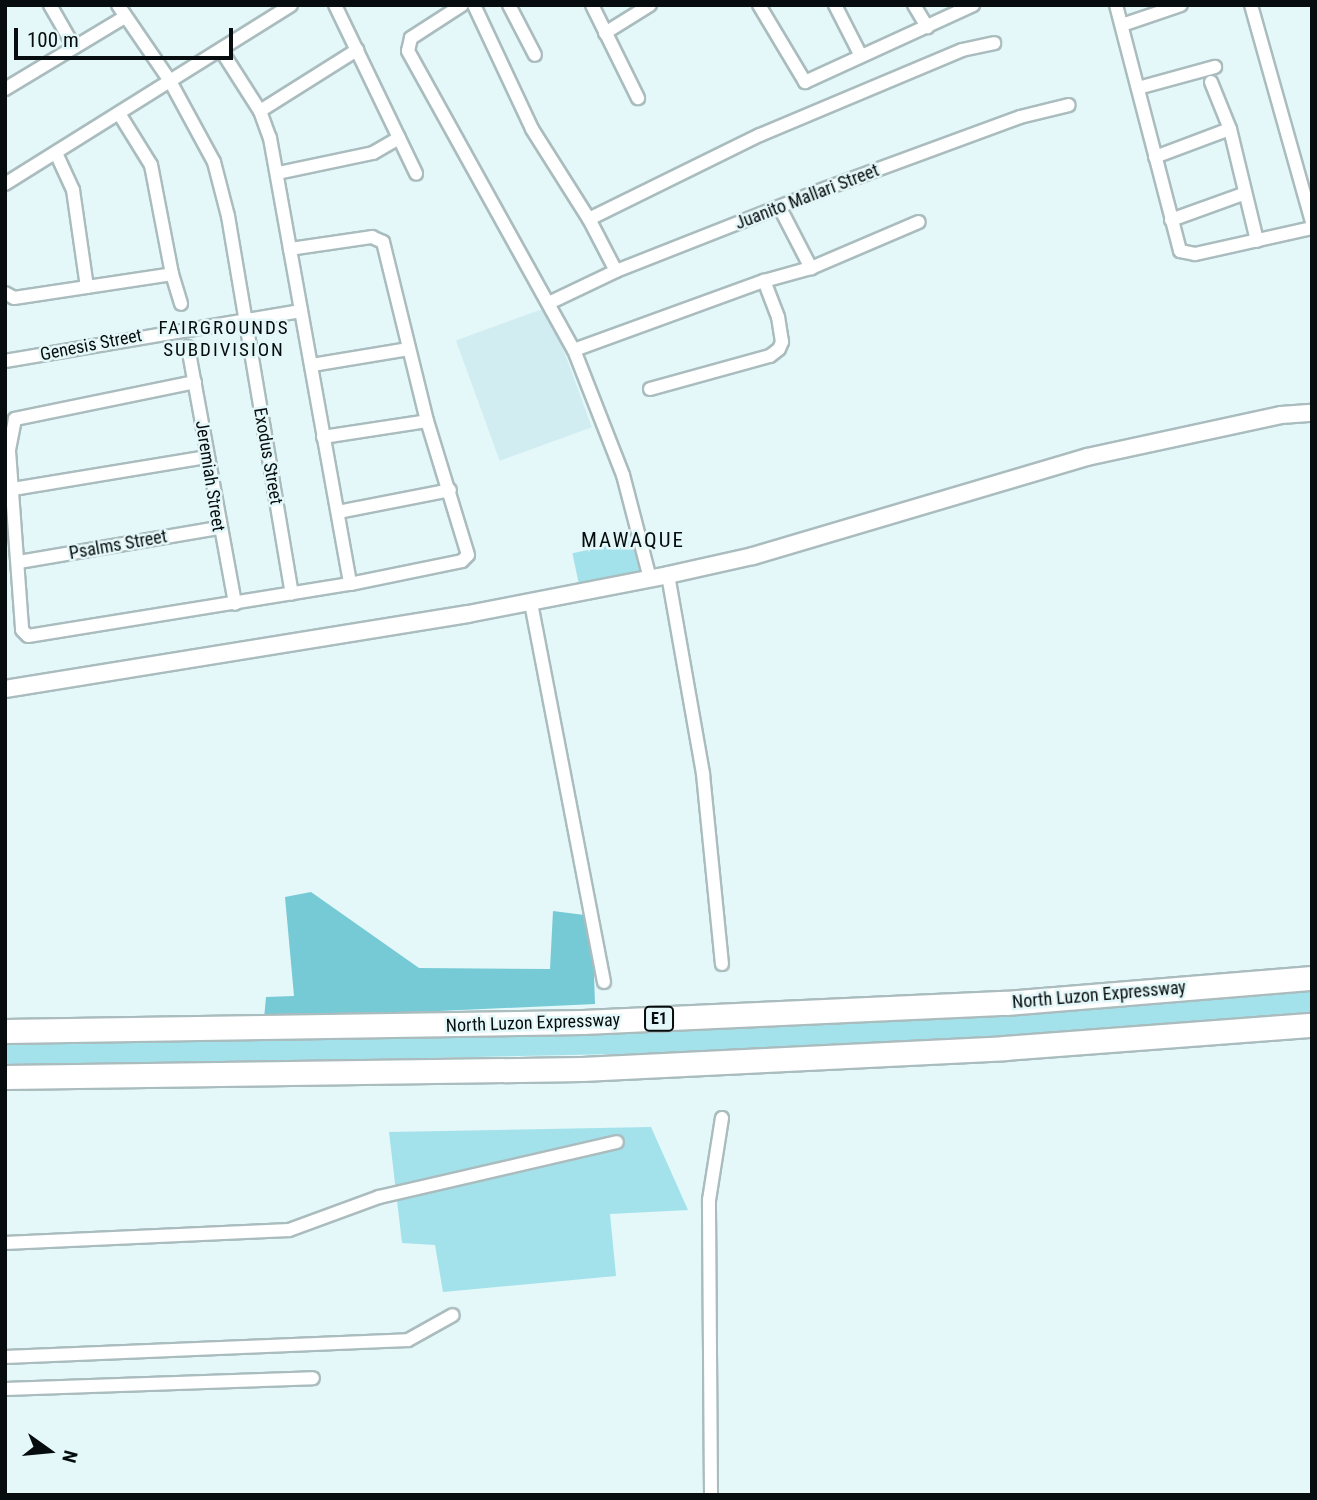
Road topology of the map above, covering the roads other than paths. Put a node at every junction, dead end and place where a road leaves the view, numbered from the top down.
1 (50, 5) edge
2 (291, 5) edge
3 (335, 5) edge
4 (462, 5) edge
5 (474, 5) edge
6 (509, 5) edge
7 (592, 5) edge
8 (650, 5) edge
9 (759, 5) edge
10 (835, 5) edge
11 (914, 5) edge
12 (973, 5) edge
13 (1116, 5) edge
14 (1181, 5) edge
15 (1251, 5) edge
16 (122, 11) edge
17 (1122, 25) junction
18 (927, 27) junction
19 (605, 33) junction
20 (993, 43) dead end
21 (73, 45) junction
22 (221, 50) junction
23 (357, 50) junction
24 (535, 55) dead end
25 (861, 55) junction
26 (1215, 67) dead end
27 (170, 81) junction
28 (1211, 82) dead end
29 (1139, 88) junction
30 (5, 89) edge
31 (638, 98) dead end
32 (1069, 105) dead end
33 (260, 111) junction
34 (120, 115) junction
35 (1230, 129) junction
36 (399, 138) junction
37 (56, 153) junction
38 (1156, 157) junction
39 (278, 173) junction
40 (415, 173) dead end
41 (5, 184) edge
42 (1243, 194) junction
43 (780, 208) junction
44 (589, 219) junction
45 (1171, 220) junction
46 (919, 222) dead end
47 (1312, 222) edge
48 (1312, 228) edge
49 (1257, 240) junction
50 (290, 249) junction
51 (811, 268) junction
52 (616, 271) junction
53 (172, 274) junction
54 (764, 281) junction
55 (86, 287) junction
56 (5, 293) edge
57 (551, 302) junction
58 (181, 304) dead end
59 (302, 311) junction
60 (244, 318) junction
61 (188, 347) dead end
62 (409, 349) junction
63 (574, 351) junction
64 (5, 361) edge
65 (312, 365) junction
66 (195, 382) junction
67 (650, 389) dead end
68 (1312, 413) edge
69 (427, 421) junction
70 (323, 437) junction
71 (207, 457) junction
72 (13, 489) junction
73 (450, 490) junction
74 (338, 512) junction
75 (218, 528) junction
76 (19, 562) junction
77 (668, 575) junction
78 (650, 579) junction
79 (350, 584) junction
80 (292, 594) junction
81 (531, 603) junction
82 (234, 604) junction
83 (5, 689) edge
84 (722, 964) dead end
85 (1312, 978) edge
86 (604, 982) dead end
87 (1312, 1025) edge
88 (5, 1031) edge
89 (5, 1077) edge
90 (722, 1118) dead end
91 (617, 1142) dead end
92 (5, 1243) edge
93 (453, 1315) dead end
94 (5, 1357) edge
95 (313, 1378) dead end
96 (5, 1389) edge
97 (711, 1495) edge

1 - 21 street
2 - 22 street
3 - 23 street
4 - 57 street
5 - 44 street
6 - 24 street
7 - 19 street
8 - 19 street
9 - 25 street
10 - 25 street
11 - 18 street
12 - 18 street
13 - 17 street
14 - 17 street
15 - 47 street
16 - 21 street
16 - 27 street, Exodus Street
17 - 29 street
18 - 25 street
19 - 31 street
20 - 44 street
21 - 30 street
22 - 27 street
22 - 33 street
23 - 33 street
23 - 36 street
26 - 29 street
27 - 34 street
27 - 60 street, Exodus Street
28 - 35 street
29 - 38 street
32 - 43 street, Juanito Mallari Street
33 - 39 street
34 - 37 street
34 - 53 street
35 - 38 street
35 - 42 street
36 - 39 street
36 - 40 street
37 - 41 street
37 - 55 street
38 - 45 street
39 - 50 street
42 - 45 street
42 - 49 street
43 - 51 street
43 - 52 street, Juanito Mallari Street
44 - 52 street
45 - 49 street
46 - 51 street
48 - 49 street
50 - 59 street
50 - 62 street
51 - 54 street
52 - 57 street, Juanito Mallari Street
53 - 55 street
53 - 58 street
54 - 63 street
54 - 67 street
55 - 56 street
57 - 63 street
59 - 60 street, Genesis Street
59 - 65 street
60 - 64 street, Genesis Street
60 - 80 street, Exodus Street
61 - 66 street, Jeremiah Street
62 - 65 street
62 - 69 street
63 - 78 street
65 - 70 street
66 - 71 street, Jeremiah Street
66 - 72 street
68 - 77 street
69 - 70 street
69 - 73 street
70 - 74 street
71 - 72 street
71 - 75 street, Jeremiah Street
72 - 76 street
73 - 74 street
73 - 79 street
74 - 79 street
75 - 76 street, Psalms Street
75 - 82 street, Jeremiah Street
76 - 82 street
77 - 78 street
77 - 84 street
78 - 81 street
79 - 80 street
80 - 82 street
81 - 83 street
81 - 86 street
85 - 88 highway, North Luzon Expressway / E1
87 - 89 highway
90 - 97 street
91 - 92 street
93 - 94 street
95 - 96 street

